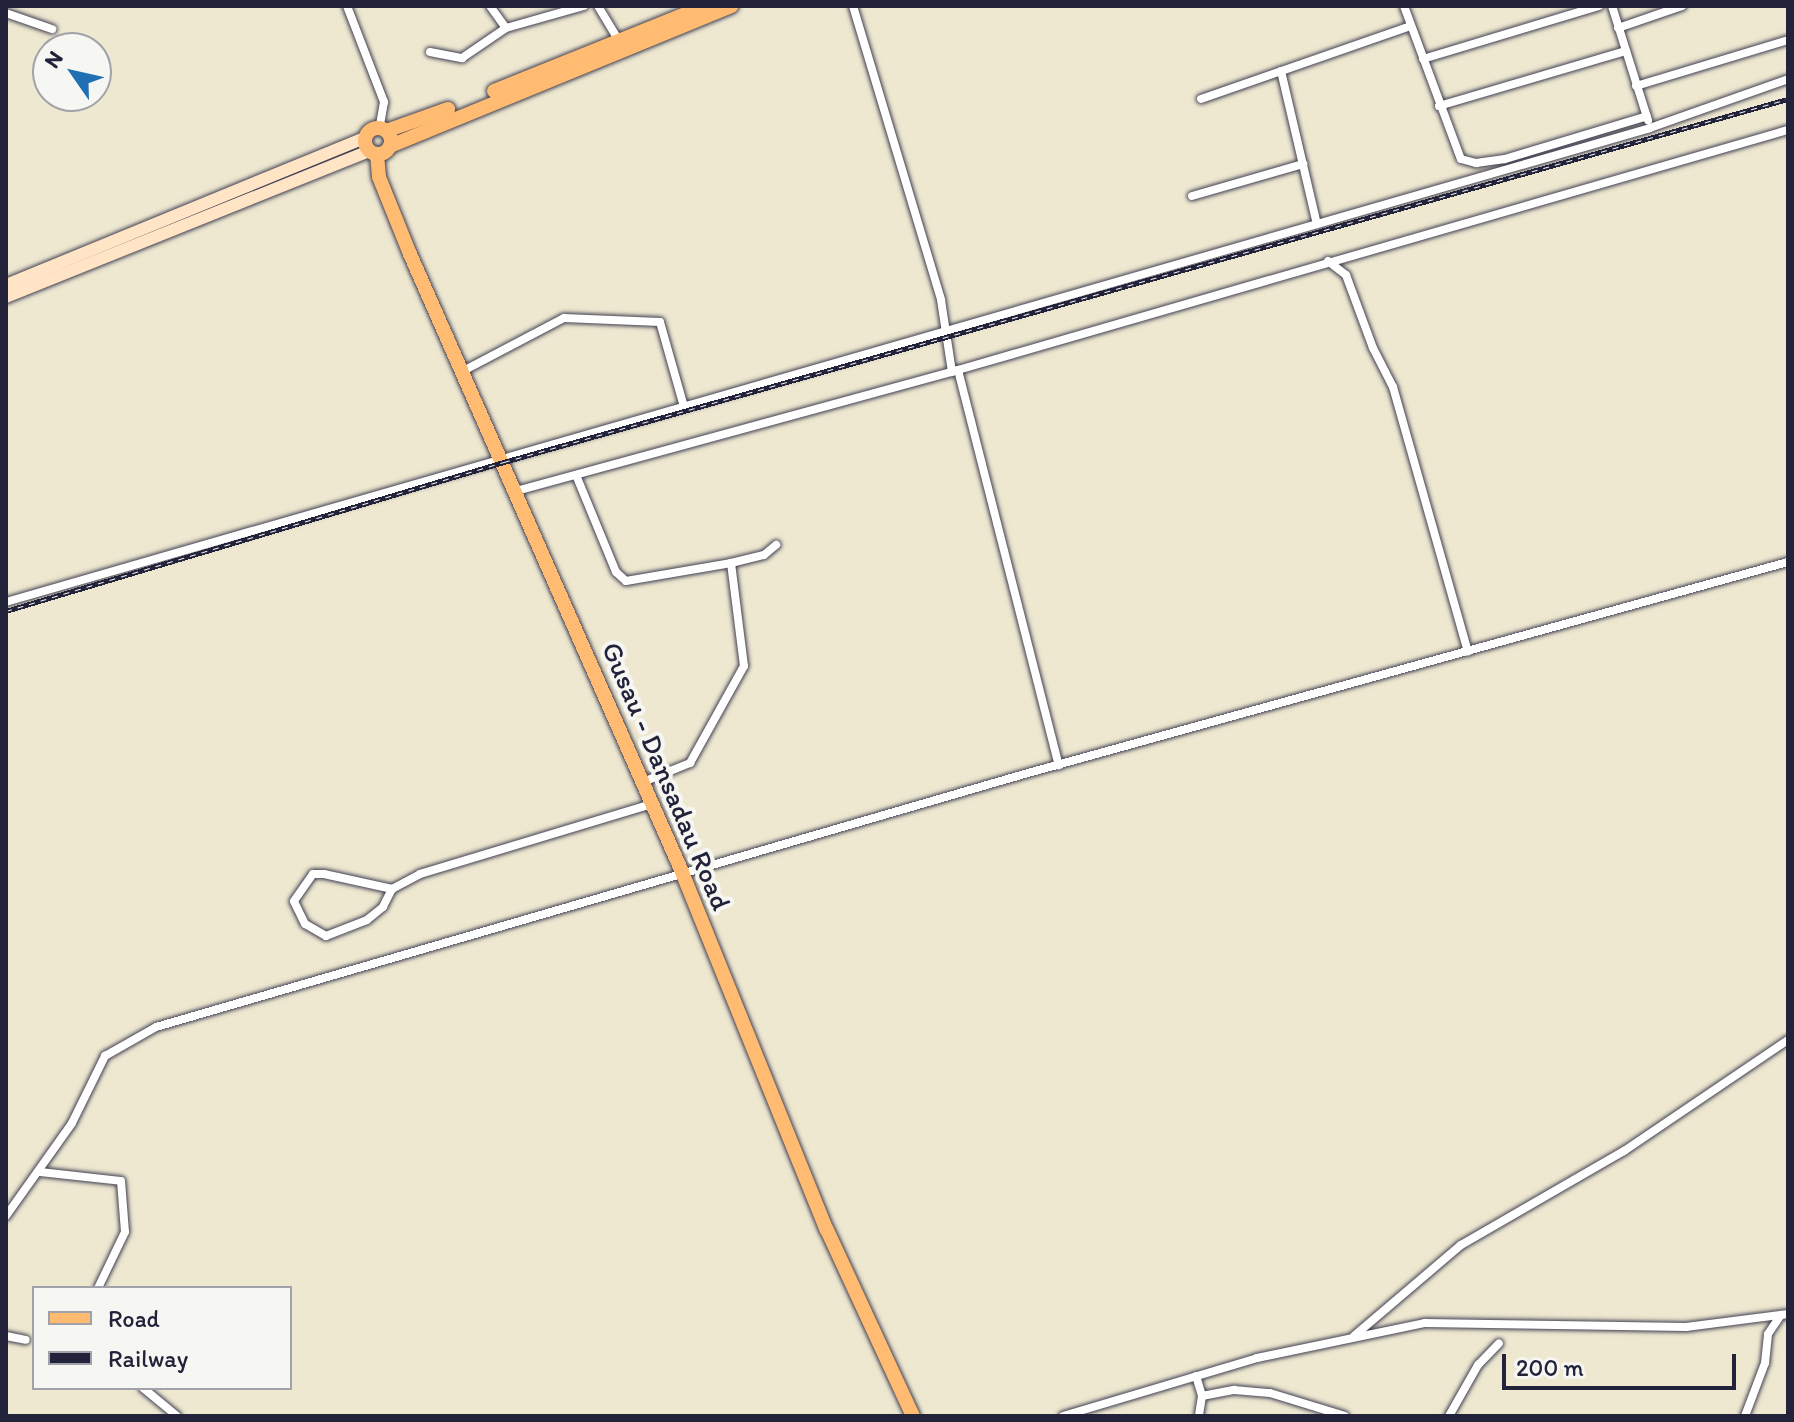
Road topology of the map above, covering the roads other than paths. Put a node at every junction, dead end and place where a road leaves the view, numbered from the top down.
1 (347, 6) edge
2 (490, 6) edge
3 (584, 6) edge
4 (598, 6) edge
5 (705, 6) edge
6 (731, 6) edge
7 (853, 6) edge
8 (1404, 6) edge
9 (1599, 6) edge
10 (1612, 6) edge
11 (1682, 6) edge
12 (6, 13) edge
13 (1411, 26) junction
14 (506, 28) junction
15 (1618, 28) junction
16 (52, 29) dead end
17 (1788, 40) edge
18 (619, 41) junction
19 (1626, 51) junction
20 (430, 52) dead end
21 (1423, 59) junction
22 (1281, 71) junction
23 (1788, 79) edge
24 (1636, 86) junction
25 (1201, 99) dead end
26 (1439, 106) junction
27 (1647, 116) junction
28 (1650, 128) junction
29 (1788, 130) edge
30 (378, 142) junction
31 (1303, 164) junction
32 (1192, 196) dead end
33 (1317, 224) junction
34 (1328, 261) junction
35 (49, 273) junction
36 (6, 285) edge
37 (6, 297) edge
38 (943, 332) junction
39 (463, 371) junction
40 (955, 371) junction
41 (684, 407) junction
42 (502, 458) junction
43 (576, 475) junction
44 (516, 491) junction
45 (776, 545) dead end
46 (1788, 562) edge
47 (731, 563) junction
48 (6, 602) edge
49 (1468, 652) junction
50 (1059, 765) junction
51 (643, 782) junction
52 (652, 804) junction
53 (682, 872) junction
54 (392, 889) junction
55 (1788, 1040) edge
56 (40, 1172) junction
57 (6, 1216) edge
58 (99, 1286) edge
59 (1784, 1315) edge
60 (6, 1336) edge
61 (1354, 1336) junction
62 (26, 1340) dead end
63 (1499, 1343) dead end
64 (1196, 1376) junction
65 (145, 1390) edge
66 (1202, 1396) junction
67 (177, 1416) edge
68 (913, 1416) edge
69 (1063, 1416) edge
70 (1199, 1416) edge
71 (1345, 1416) edge
72 (1449, 1416) edge
73 (1745, 1416) edge

1 - 30 street
2 - 14 street
3 - 14 street
4 - 18 street
5 - 18 main road
6 - 30 main road
7 - 38 street
8 - 13 street
9 - 21 street
10 - 15 street
11 - 15 street
12 - 16 street
13 - 21 street
13 - 22 street
14 - 20 street
15 - 19 street
17 - 24 street
18 - 30 main road
19 - 24 street
19 - 26 street
21 - 26 street
22 - 25 street
22 - 31 street
23 - 28 street
24 - 27 street
26 - 27 street
27 - 28 street
28 - 33 street
29 - 34 street
30 - 35 main road
30 - 39 main road, Gusau - Dansadau Road
31 - 32 street
31 - 33 street
33 - 38 street
34 - 40 street
34 - 49 street
35 - 36 main road
35 - 37 main road
38 - 40 street
38 - 41 street
39 - 41 street
39 - 42 main road, Gusau - Dansadau Road
40 - 43 street
40 - 50 street
41 - 42 street
42 - 44 main road, Gusau - Dansadau Road
42 - 48 street
43 - 44 street
43 - 47 street
44 - 51 main road, Gusau - Dansadau Road
45 - 47 street
46 - 49 street
47 - 51 street
49 - 50 street
50 - 53 street
51 - 52 main road, Gusau - Dansadau Road
52 - 53 main road, Gusau - Dansadau Road
52 - 54 street
53 - 56 street
53 - 68 main road, Gusau - Dansadau Road
54 - 54 street
55 - 61 street
56 - 57 street
56 - 58 street
59 - 61 street
59 - 73 street
60 - 62 street
61 - 64 street
63 - 72 street
64 - 66 street
64 - 69 street
65 - 67 street
66 - 70 street
66 - 71 street

